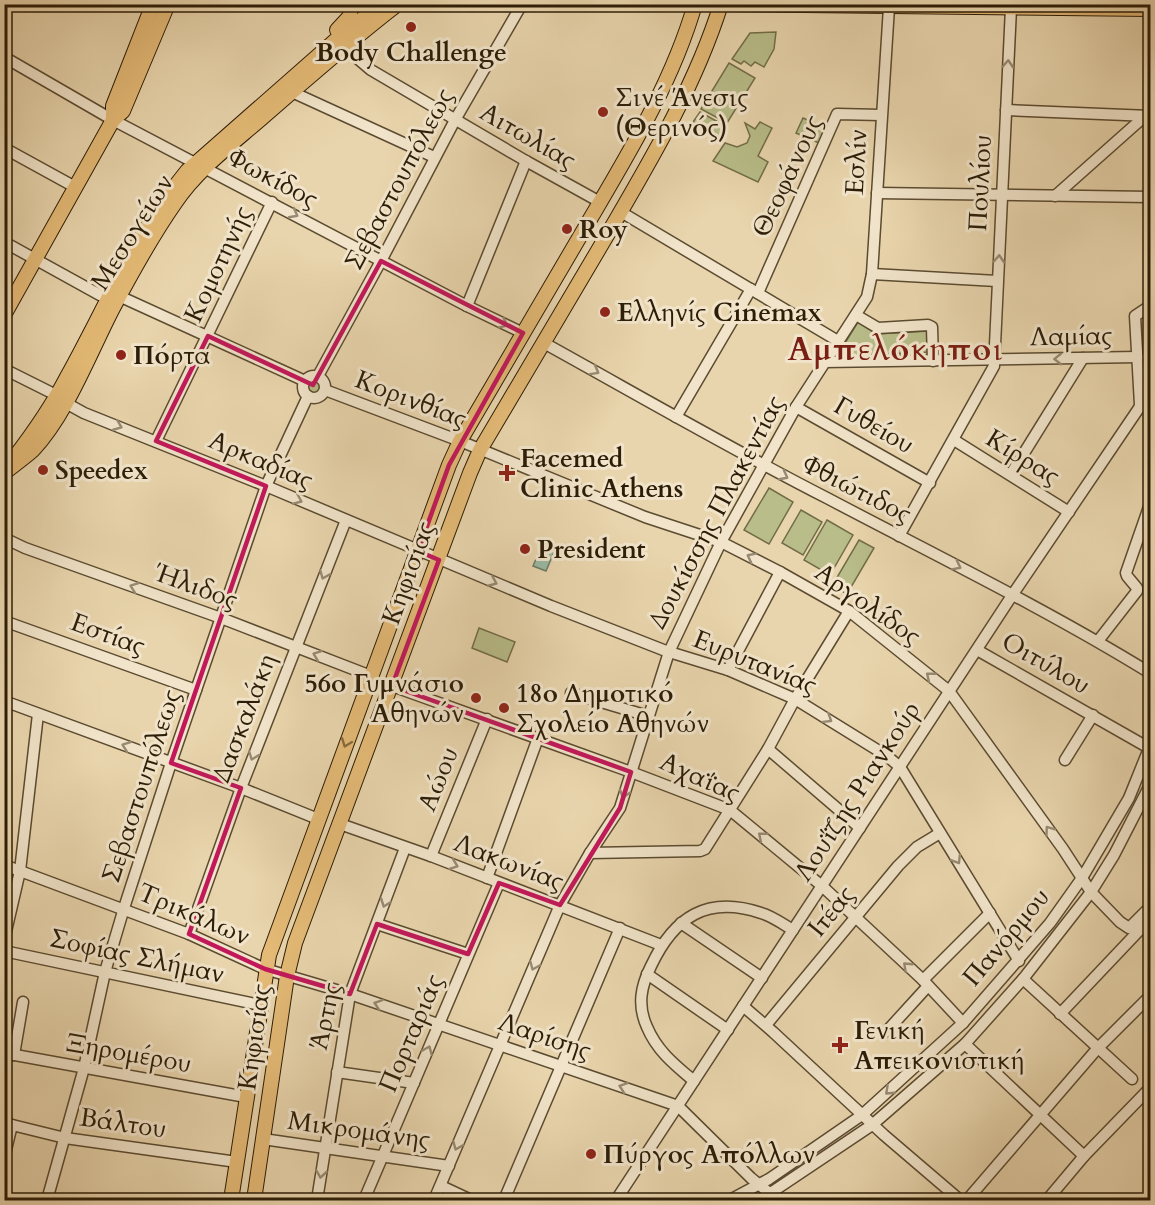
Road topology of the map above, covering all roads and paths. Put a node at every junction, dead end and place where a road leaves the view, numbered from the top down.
1 (153, 4) edge
2 (168, 4) edge
3 (351, 4) edge
4 (381, 4) edge
5 (398, 4) edge
6 (522, 4) edge
7 (695, 4) edge
8 (721, 5) edge
9 (889, 7) junction
10 (1011, 8) junction
11 (1150, 9) edge
12 (344, 47) junction
13 (4, 57) edge
14 (292, 92) junction
15 (1006, 110) junction
16 (882, 116) junction
17 (1148, 116) edge
18 (113, 120) junction
19 (454, 120) junction
20 (4, 148) edge
21 (434, 157) junction
22 (526, 161) junction
23 (197, 163) junction
24 (75, 187) junction
25 (877, 193) junction
26 (1002, 195) junction
27 (1055, 196) junction
28 (1150, 197) edge
29 (272, 202) junction
30 (600, 202) junction
31 (621, 212) junction
32 (4, 242) edge
33 (35, 259) junction
34 (381, 261) junction
35 (872, 274) junction
36 (997, 281) junction
37 (754, 291) junction
38 (100, 294) junction
39 (120, 296) junction
40 (467, 306) junction
41 (1150, 306) edge
42 (6, 308) edge
43 (856, 315) junction
44 (523, 333) junction
45 (208, 336) junction
46 (838, 341) junction
47 (544, 343) junction
48 (1138, 357) junction
49 (1083, 358) junction
50 (995, 360) junction
51 (933, 361) junction
52 (824, 362) junction
53 (4, 369) edge
54 (318, 376) junction
55 (305, 381) junction
56 (325, 390) junction
57 (50, 392) junction
58 (308, 396) junction
59 (64, 402) junction
60 (796, 407) junction
61 (1139, 408) junction
62 (1150, 409) edge
63 (676, 417) junction
64 (954, 440) junction
65 (156, 441) junction
66 (460, 441) junction
67 (25, 445) junction
68 (480, 450) junction
69 (765, 466) junction
70 (4, 471) edge
71 (1011, 474) junction
72 (930, 483) junction
73 (266, 486) junction
74 (1150, 504) edge
75 (1069, 512) junction
76 (346, 520) junction
77 (899, 536) junction
78 (4, 538) edge
79 (721, 542) junction
80 (418, 550) junction
81 (439, 560) junction
82 (780, 572) junction
83 (1013, 594) junction
84 (849, 611) junction
85 (221, 618) junction
86 (4, 621) edge
87 (1098, 641) junction
88 (296, 646) junction
89 (977, 650) junction
90 (669, 652) junction
91 (728, 670) junction
92 (1150, 673) edge
93 (371, 676) junction
94 (392, 686) junction
95 (196, 690) junction
96 (949, 692) junction
97 (571, 693) dead end
98 (795, 699) junction
99 (4, 701) edge
100 (38, 714) junction
101 (1093, 715) junction
102 (648, 716) junction
103 (487, 719) junction
104 (538, 738) junction
105 (1150, 747) edge
106 (768, 749) junction
107 (1065, 760) dead end
108 (171, 763) junction
109 (900, 767) junction
110 (631, 772) junction
111 (1150, 785) edge
112 (240, 788) junction
113 (730, 810) junction
114 (318, 819) junction
115 (340, 824) junction
116 (860, 828) junction
117 (940, 833) junction
118 (405, 848) junction
119 (590, 853) junction
120 (431, 856) junction
121 (4, 864) edge
122 (20, 871) junction
123 (487, 878) junction
124 (1082, 878) junction
125 (499, 883) junction
126 (822, 886) junction
127 (1091, 892) junction
128 (560, 905) junction
129 (1150, 907) edge
130 (124, 908) junction
131 (990, 913) junction
132 (855, 918) junction
133 (1150, 919) edge
134 (681, 923) junction
135 (377, 924) junction
136 (620, 928) junction
137 (793, 930) junction
138 (189, 934) junction
139 (4, 940) edge
140 (661, 945) junction
141 (4, 951) edge
142 (468, 954) junction
143 (1019, 961) junction
144 (265, 969) junction
145 (105, 972) junction
146 (647, 974) junction
147 (287, 976) junction
148 (762, 978) junction
149 (1023, 979) junction
150 (925, 983) junction
151 (350, 994) junction
152 (1150, 996) edge
153 (23, 1002) dead end
154 (260, 1005) junction
155 (743, 1006) junction
156 (1060, 1014) junction
157 (963, 1023) junction
158 (439, 1024) junction
159 (766, 1025) junction
160 (728, 1030) junction
161 (886, 1031) dead end
162 (965, 1044) junction
163 (501, 1045) junction
164 (1097, 1049) junction
165 (9, 1054) edge
166 (561, 1065) junction
167 (84, 1068) junction
168 (337, 1072) junction
169 (1132, 1080) dead end
170 (694, 1081) junction
171 (414, 1083) junction
172 (1150, 1088) edge
173 (246, 1097) junction
174 (678, 1106) junction
175 (862, 1115) junction
176 (1040, 1115) junction
177 (8, 1124) edge
178 (872, 1125) junction
179 (65, 1138) junction
180 (263, 1139) junction
181 (325, 1148) junction
182 (383, 1156) junction
183 (1084, 1156) junction
184 (4, 1158) edge
185 (237, 1162) junction
186 (449, 1166) junction
187 (759, 1185) junction
188 (441, 1186) junction
189 (1150, 1194) edge
190 (775, 1197) edge
191 (47, 1200) edge
192 (231, 1200) edge
193 (254, 1200) edge
194 (317, 1200) edge
195 (364, 1200) edge
196 (434, 1200) edge
197 (471, 1200) edge
198 (504, 1200) edge
199 (616, 1200) edge
200 (730, 1200) edge
201 (760, 1200) edge
202 (960, 1200) edge
203 (967, 1200) edge
204 (1047, 1200) edge
205 (1145, 1200) edge

1 - 18 main road
2 - 18 main road
3 - 23 main road, Μεσογείων
4 - 23 main road, Μεσογείων
5 - 12 main road, Μεσογείων
6 - 19 street, Σεβαστουπόλεως
7 - 30 main road, Κηφισίας
8 - 9 main road
8 - 31 main road, Κηφισίας
9 - 10 main road
9 - 16 street, Εσλίν
10 - 11 main road
15 -> 10 street, Πουλίου
12 - 14 main road, Μεσογείων
12 - 19 street, Αιτωλίας
13 - 18 street, Φωκίδος
14 - 21 street
14 - 23 main road, Μεσογείων
15 - 17 street
15 - 26 street, Πουλίου
16 - 25 street, Εσλίν
16 - 37 street, Θεοφάνους
17 - 27 street
18 - 23 street, Φωκίδος
18 - 24 main road
19 - 21 street, Σεβαστουπόλεως
19 - 22 street, Αιτωλίας
20 - 24 street
21 - 34 street, Σεβαστουπόλεως
22 - 30 street, Αιτωλίας
22 - 40 street
23 - 29 street, Φωκίδος
23 - 38 main road, Μεσογείων
23 - 39 main road, Μεσογείων
23 - 67 main road, Μεσογείων
24 - 33 main road
25 - 26 street
25 - 35 street, Εσλίν
26 - 27 street
36 -> 26 street, Πουλίου
27 - 28 street
29 -> 34 street, Φωκίδος
29 - 45 street, Κομοτηνής
30 - 44 main road, Κηφισίας
31 - 37 street
31 - 47 main road, Κηφισίας
32 - 33 street
33 - 38 street
33 - 42 main road
34 - 40 street, Φωκίδος
34 - 54 street, Σεβαστουπόλεως
35 - 36 street
35 - 43 street, Εσλίν
36 - 50 street, Πουλίου
37 - 46 street
37 - 63 street, Θεοφάνους
38 - 57 main road, Μεσογείων
39 - 45 street
39 - 59 main road, Μεσογείων
40 -> 44 street, Φωκίδος
41 - 48 street
43 - 46 street, Δουκίσσης Πλακεντίας
43 - 51 street
44 - 66 main road, Κηφισίας
45 - 55 street
45 - 65 street, Κομοτηνής
46 - 52 street, Δουκίσσης Πλακεντίας
47 -> 63 street, Φθιώτιδος
47 - 68 main road, Κηφισίας
48 - 49 street, Λαμίας
48 - 61 street
49 -> 50 street, Λαμίας
49 - 71 street
50 - 51 street, Λαμίας
50 - 64 street
51 - 52 street, Λαμίας
52 - 60 street, Δουκίσσης Πλακεντίας
53 - 57 street
54 - 55 street
54 - 56 street
55 - 58 street
56 - 58 street
56 - 66 street, Κορινθίας
57 - 67 main road, Μεσογείων
58 - 73 street, Σεβαστουπόλεως
59 -> 65 street, Αρκαδίας
59 - 67 main road, Μεσογείων
60 - 69 street, Δουκίσσης Πλακεντίας
60 - 72 street, Γυθείου
61 - 62 street
61 - 75 street, Λουΐζης Ριανκούρ
63 - 69 street, Φθιώτιδος
64 - 71 street, Κίρρας
64 - 72 street
65 - 73 street, Αρκαδίας
66 - 68 street, Κορινθίας
66 - 80 main road, Κηφισίας
67 - 70 main road
68 - 79 street, Αργολίδος
68 - 81 main road, Κηφισίας
69 -> 77 street, Φθιώτιδος
69 - 79 street, Δουκίσσης Πλακεντίας
71 - 75 street, Κίρρας
72 - 77 street
73 -> 76 street, Αρκαδίας
73 - 85 street, Σεβαστουπόλεως
74 - 87 street
75 - 83 street, Λουΐζης Ριανκούρ
76 - 80 street, Αρκαδίας
76 -> 88 street, Δασκαλάκη
77 -> 83 street, Φθιώτιδος
85 -> 78 street, Ήλιδος
82 -> 79 street, Αργολίδος
79 - 90 street, Δουκίσσης Πλακεντίας
80 - 81 street, Αρκαδίας
80 - 93 main road, Κηφισίας
81 -> 90 street, Ευρυτανίας
81 - 94 main road, Κηφισίας
82 - 84 street, Αργολίδος
82 - 91 street
83 - 87 street, Φθιώτιδος
83 - 89 street, Λουΐζης Ριανκούρ
96 -> 84 street, Αργολίδος
84 - 98 street
85 - 88 street, Ήλιδος
85 - 95 street, Σεβαστουπόλεως
86 - 95 street, Εστίας
87 - 92 street, Φθιώτιδος
93 -> 88 street, Ήλιδος
88 -> 112 street, Δασκαλάκη
89 - 96 street, Λουΐζης Ριανκούρ
89 - 101 street, Οιτύλου
90 - 91 street, Ευρυτανίας
90 - 102 street, Δουκίσσης Πλακεντίας
91 - 98 street, Ευρυτανίας
93 -> 114 main road, Κηφισίας
94 - 103 street, Αχαΐας
94 - 115 main road, Κηφισίας
95 - 108 street, Σεβαστουπόλεως
96 - 109 street, Λουΐζης Ριανκούρ
124 -> 96 street, Αργολίδος
97 - 102 street
98 - 106 street
98 -> 109 street, Ευρυτανίας
99 - 100 street
108 -> 100 street
100 - 122 street
101 - 105 street, Οιτύλου
101 - 107 street, Οιτύλου
102 - 110 street, Δουκίσσης Πλακεντίας
103 - 104 street, Αχαΐας
103 - 120 street, Αώου
104 - 110 street, Αχαΐας
104 - 123 street
105 - 124 street, Πανόρμου
106 - 113 street
106 - 116 street
108 - 112 street
108 - 130 street, Σεβαστουπόλεως
109 - 116 street, Λουΐζης Ριανκούρ
109 - 117 street, Ευρυτανίας
110 - 113 street, Αχαΐας
110 -> 119 street, Δουκίσσης Πλακεντίας
111 - 127 street, Πανόρμου
112 - 114 street
112 - 138 street, Δασκαλάκη
113 - 119 street
126 -> 113 street, Αχαΐας
114 - 144 main road, Κηφισίας
115 - 118 street, Λακωνίας
115 - 147 main road, Κηφισίας
116 - 126 street, Λουΐζης Ριανκούρ
117 -> 131 street, Ευρυτανίας
117 - 132 street, Ιτέας
118 - 120 street, Λακωνίας
118 -> 135 street, Άρτης
119 - 128 street, Δουκίσσης Πλακεντίας
120 -> 123 street, Λακωνίας
121 - 122 street, Τρικάλων
122 - 130 street, Τρικάλων
122 - 139 street
123 - 125 street, Λακωνίας
124 - 127 street, Αργολίδος
124 - 143 street, Πανόρμου
125 - 128 street, Λακωνίας
125 - 142 street, Πορταριάς
126 - 132 street, Αχαΐας
126 - 137 street, Λουΐζης Ριανκούρ
127 - 129 street, Αργολίδος
127 - 149 street, Πανόρμου
128 - 136 street, Λακωνίας
128 -> 163 street, Δουκίσσης Πλακεντίας
130 - 138 street, Τρικάλων
130 - 145 street, Σεβαστουπόλεως
131 - 143 street, Ευρυτανίας
131 - 150 street
150 -> 132 street, Αχαΐας
132 - 159 street, Ιτέας
133 - 156 street
134 - 137 street
134 - 140 street
134 - 148 street
135 - 142 street
135 - 151 street, Άρτης
136 - 140 street, Λακωνίας
136 - 166 street
137 - 148 street, Λουΐζης Ριανκούρ
138 - 144 street, Τρικάλων
140 - 146 street
141 - 145 street, Σοφίας Σλήμαν
142 - 158 street, Πορταριάς
143 - 157 street, Πανόρμου
144 - 147 street, Λαρίσης
144 - 154 main road, Κηφισίας
145 - 154 street, Σοφίας Σλήμαν
145 - 167 street, Σεβαστουπόλεως
146 - 160 street
146 - 170 street
147 - 151 street, Λαρίσης
147 - 180 main road, Κηφισίας
148 - 155 street, Λουΐζης Ριανκούρ
149 - 156 street
149 - 162 street, Πανόρμου
150 - 157 street, Αχαΐας
150 - 161 street
158 -> 151 street, Λαρίσης
151 - 168 street, Άρτης
152 - 164 street
153 - 165 street
154 - 173 main road, Κηφισίας
155 - 159 street
155 - 160 street, Λουΐζης Ριανκούρ
156 - 164 street
157 -> 175 street, Πανόρμου
158 - 163 street, Λαρίσης
171 -> 158 street, Πορταριάς
159 - 175 street
160 - 170 street, Λουΐζης Ριανκούρ
162 - 176 street
162 - 178 street, Πανόρμου
163 - 166 street, Λαρίσης
163 -> 186 street, Δουκίσσης Πλακεντίας
164 - 169 street
164 - 176 street
165 - 167 street, Ξηρομέρου
174 -> 166 street, Λαρίσης
166 - 198 street
167 - 173 street, Ξηρομέρου
167 - 179 street, Σεβαστουπόλεως
168 - 171 street
168 - 181 street, Άρτης
170 - 174 street, Λουΐζης Ριανκούρ
171 - 182 street, Πορταριάς
172 - 183 street
173 - 185 main road, Κηφισίας
174 - 187 street, Λαρίσης
174 - 199 street, Λουΐζης Ριανκούρ
175 - 178 street
175 - 187 street, Πανόρμου
176 - 183 street
176 - 203 street
177 - 179 street, Βάλτου
177 - 184 street
178 - 190 street, Πανόρμου
178 - 202 street
179 - 185 street, Βάλτου
179 - 191 street, Σεβαστουπόλεως
180 - 181 street, Μικρομάνης
180 - 193 main road, Κηφισίας
181 - 182 street, Μικρομάνης
181 -> 194 street, Άρτης
182 - 186 street, Μικρομάνης
182 - 195 street, Πορταριάς
183 - 204 street
185 - 192 main road, Κηφισίας
186 - 188 street, Δουκίσσης Πλακεντίας
187 - 190 street, Λαρίσης
187 - 200 street, Πανόρμου
188 - 196 street, Δουκίσσης Πλακεντίας
188 - 197 street, Μικρομάνης
189 - 205 street
190 - 201 street, Πανόρμου

